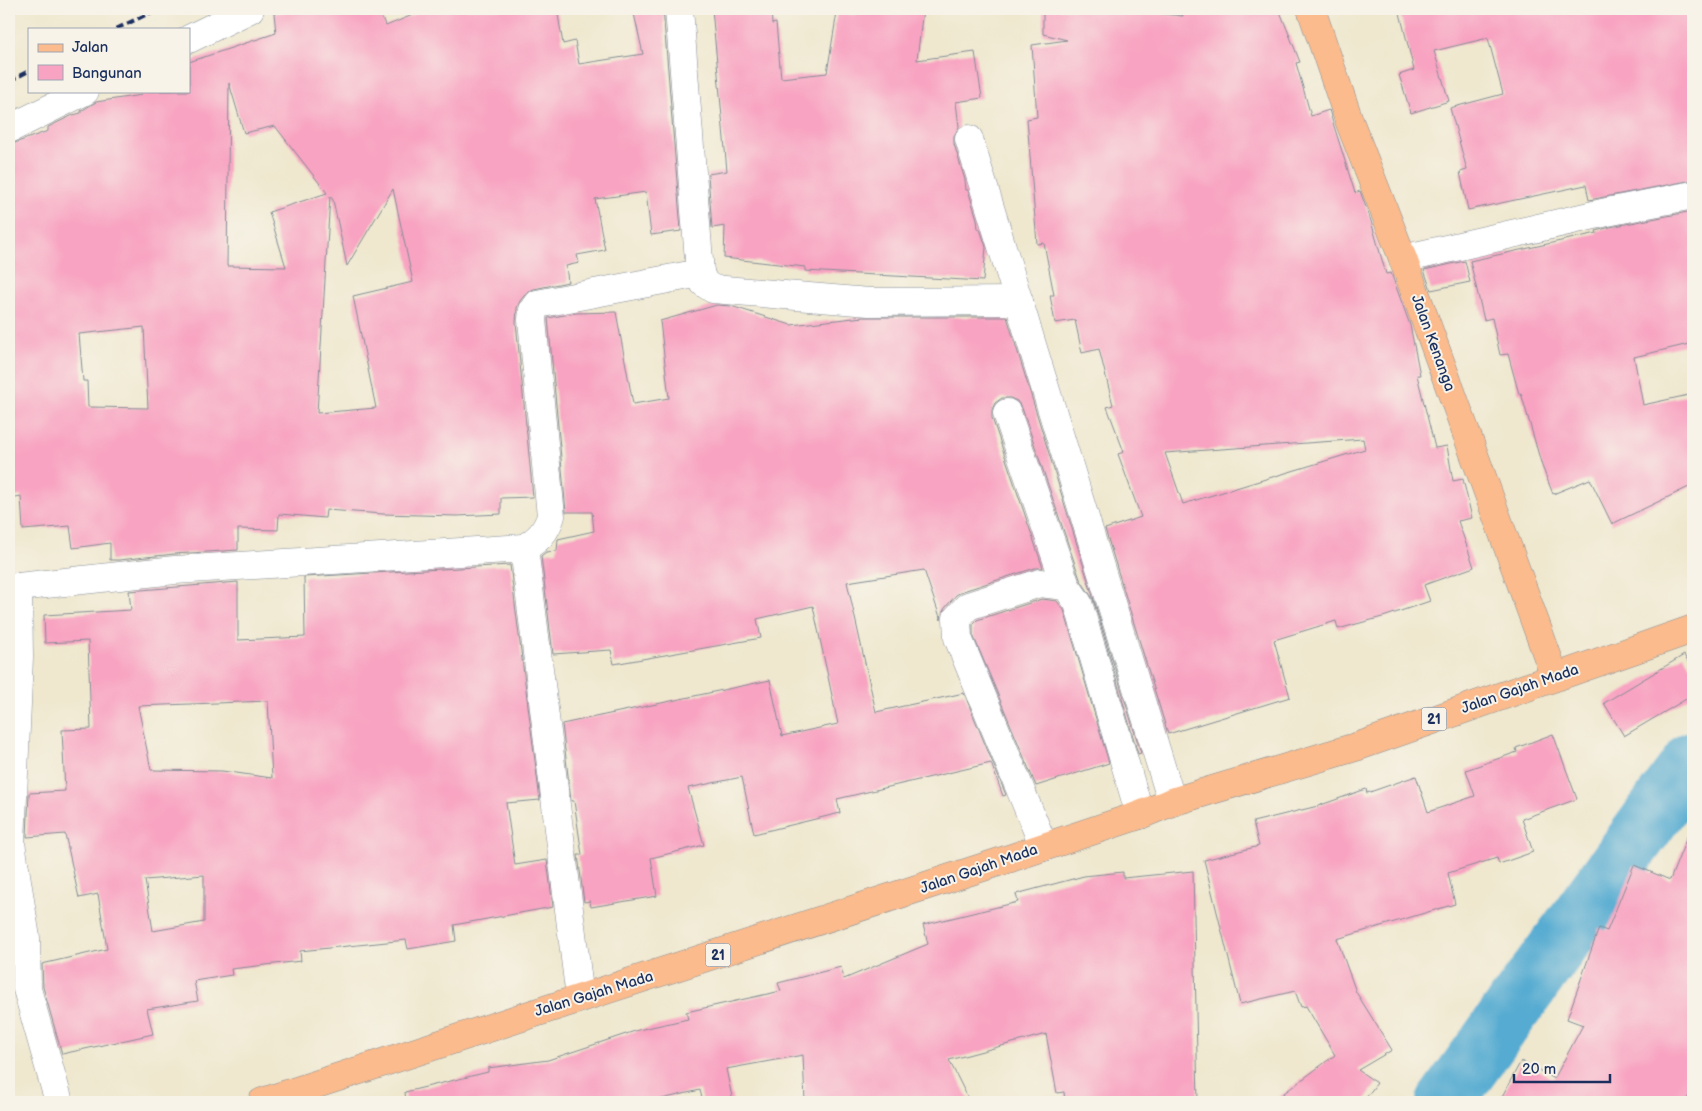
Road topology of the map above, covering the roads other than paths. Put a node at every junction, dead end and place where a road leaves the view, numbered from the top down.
1 (250, 9) edge
2 (679, 9) edge
3 (1311, 9) edge
4 (190, 39) edge
5 (83, 92) edge
6 (9, 129) edge
7 (969, 139) dead end
8 (1693, 195) edge
9 (1403, 259) junction
10 (700, 273) junction
11 (1020, 301) junction
12 (1007, 413) dead end
13 (524, 548) junction
14 (1066, 586) junction
15 (13, 587) edge
16 (1693, 629) edge
17 (1555, 677) junction
18 (1172, 802) junction
19 (1140, 815) junction
20 (1044, 847) junction
21 (580, 998) junction
22 (59, 1102) edge
23 (262, 1102) edge

1 - 4 street
2 - 10 street
3 - 9 main road, Jalan Kenanga
5 - 6 street
7 - 11 street
8 - 9 street
9 - 17 main road, Jalan Kenanga
10 - 11 street
10 - 13 street
11 - 18 street
12 - 14 street
13 - 15 street
13 - 21 street
14 - 19 street
14 - 20 street
15 - 22 street
16 - 17 main road, Jalan Gajah Mada / 21
17 - 18 main road, Jalan Gajah Mada / 21
18 - 19 main road, Jalan Gajah Mada / 21
19 - 20 main road, Jalan Gajah Mada / 21
20 - 21 main road, Jalan Gajah Mada / 21
21 - 23 main road, Jalan Gajah Mada / 21

